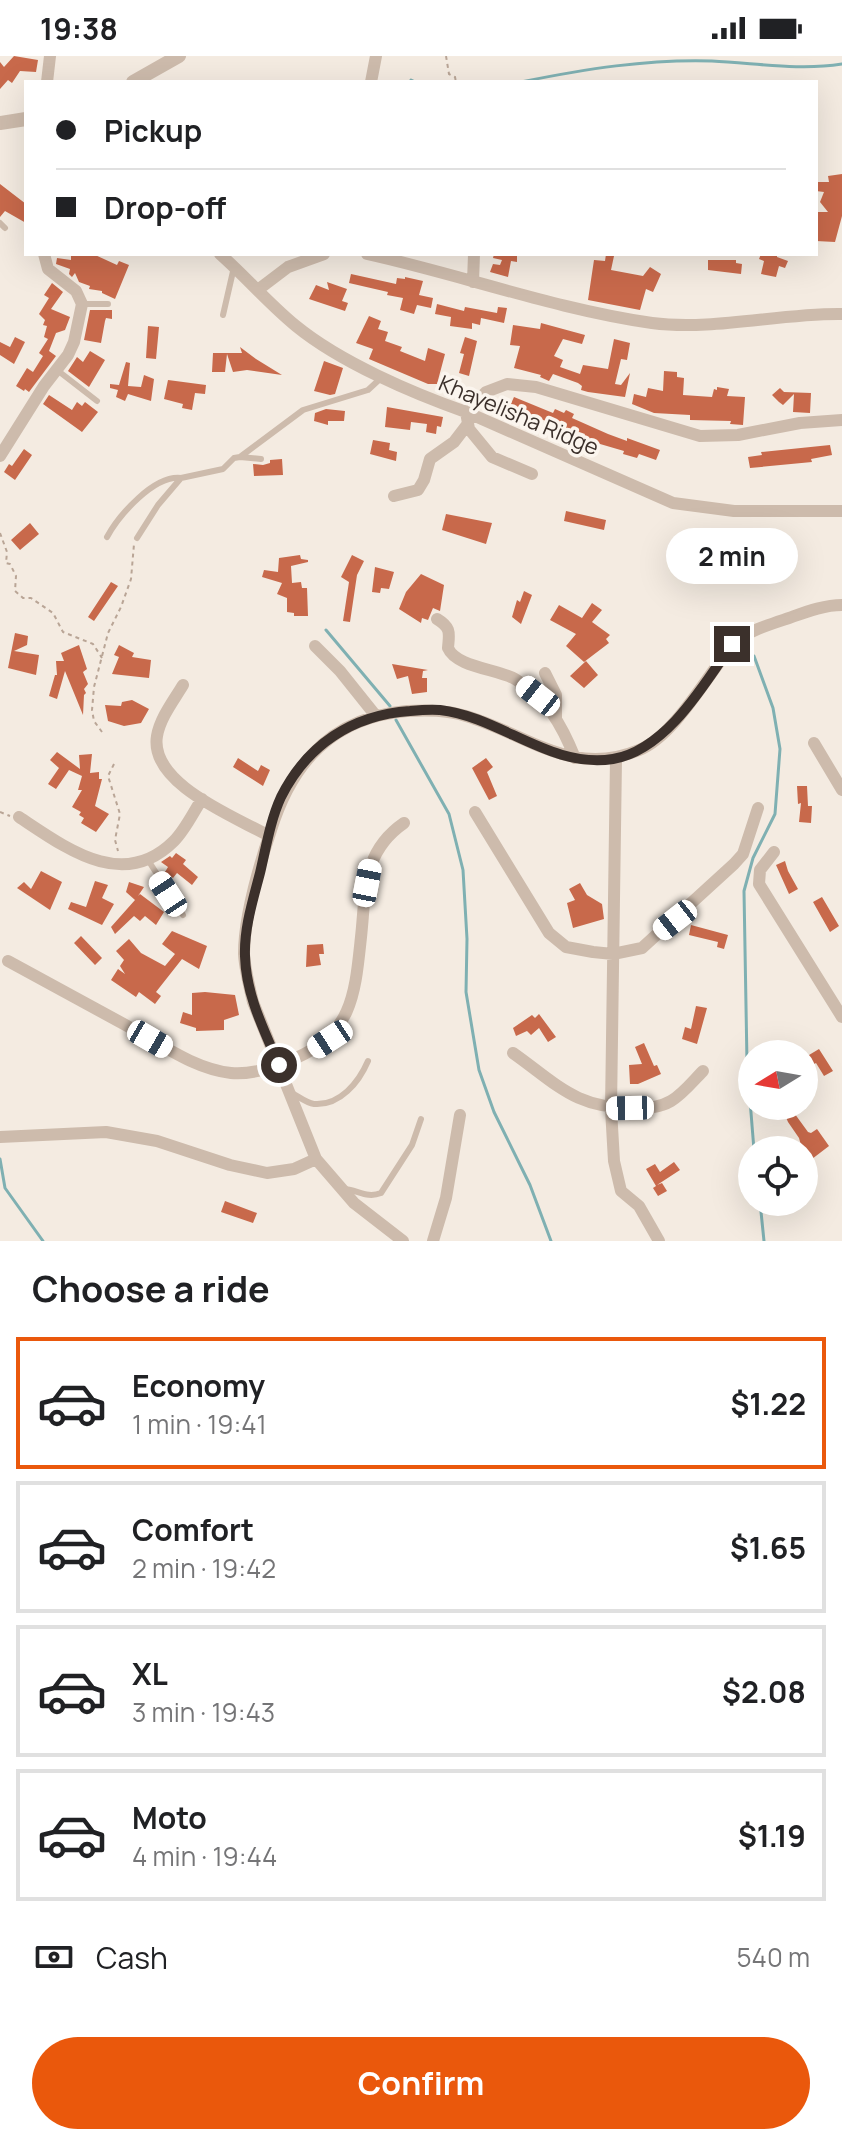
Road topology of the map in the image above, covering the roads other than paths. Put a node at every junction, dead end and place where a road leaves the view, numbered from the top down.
1 (50, 56) edge
2 (179, 56) edge
3 (376, 56) edge
4 (47, 80) edge
5 (137, 80) edge
6 (371, 80) edge
7 (24, 119) edge
8 (0, 123) edge
9 (45, 256) edge
10 (222, 256) edge
11 (315, 256) edge
12 (377, 256) edge
13 (474, 256) edge
14 (234, 267) junction
15 (473, 282) junction
16 (259, 289) junction
17 (82, 304) junction
18 (108, 304) dead end
19 (842, 314) edge
20 (223, 315) dead end
21 (57, 370) junction
22 (382, 377) junction
23 (97, 401) dead end
24 (467, 418) junction
25 (842, 420) edge
26 (0, 456) edge
27 (240, 457) junction
28 (261, 459) dead end
29 (532, 474) dead end
30 (181, 478) junction
31 (394, 496) dead end
32 (842, 511) edge
33 (107, 537) dead end
34 (137, 538) road end
35 (842, 605) edge
36 (437, 619) dead end
37 (315, 646) dead end
38 (545, 673) dead end
39 (183, 685) dead end
40 (376, 716) junction
41 (556, 718) junction
42 (814, 743) dead end
43 (575, 758) junction
44 (616, 759) junction
45 (842, 790) edge
46 (202, 799) junction
47 (758, 808) dead end
48 (475, 812) dead end
49 (19, 817) dead end
50 (404, 823) dead end
51 (269, 836) junction
52 (774, 852) dead end
53 (148, 860) junction
54 (183, 915) dead end
55 (613, 954) junction
56 (8, 961) dead end
57 (842, 1017) edge
58 (513, 1053) dead end
59 (368, 1061) dead end
60 (279, 1065) junction
61 (703, 1071) dead end
62 (290, 1092) junction
63 (611, 1109) junction
64 (460, 1115) dead end
65 (421, 1119) dead end
66 (0, 1137) edge
67 (316, 1159) junction
68 (341, 1189) junction
69 (403, 1241) edge
70 (433, 1241) edge
71 (659, 1241) edge

1 - 4 street
2 - 5 street
3 - 6 street
7 - 8 street
9 - 17 street
10 - 14 street, Khayelisha Ridge
11 - 16 street
12 - 15 street
13 - 15 street
14 - 16 street, Khayelisha Ridge
14 - 20 lane
15 - 19 street
16 - 22 street, Khayelisha Ridge
17 - 18 lane
17 - 21 street
21 - 23 lane
21 - 26 street
22 - 24 street, Khayelisha Ridge
22 - 27 lane
24 - 25 street
24 - 29 street
24 - 31 street
24 - 32 street, Khayelisha Ridge
27 - 28 lane
27 - 30 lane
30 - 33 lane
30 - 34 lane
35 - 44 street
36 - 41 street
37 - 40 street
38 - 41 street
39 - 46 street
40 - 43 street
40 - 51 street
41 - 43 street
42 - 45 street
43 - 44 street
44 - 55 street
46 - 51 street
46 - 53 street
47 - 55 street
48 - 55 street
49 - 53 street
50 - 60 street
51 - 60 street
52 - 57 street
53 - 54 lane
55 - 63 street
56 - 60 street
58 - 63 street
59 - 62 lane
60 - 62 street
61 - 63 street
62 - 67 street
63 - 71 street
64 - 70 street
65 - 68 lane
66 - 67 street
67 - 68 street
68 - 69 street

